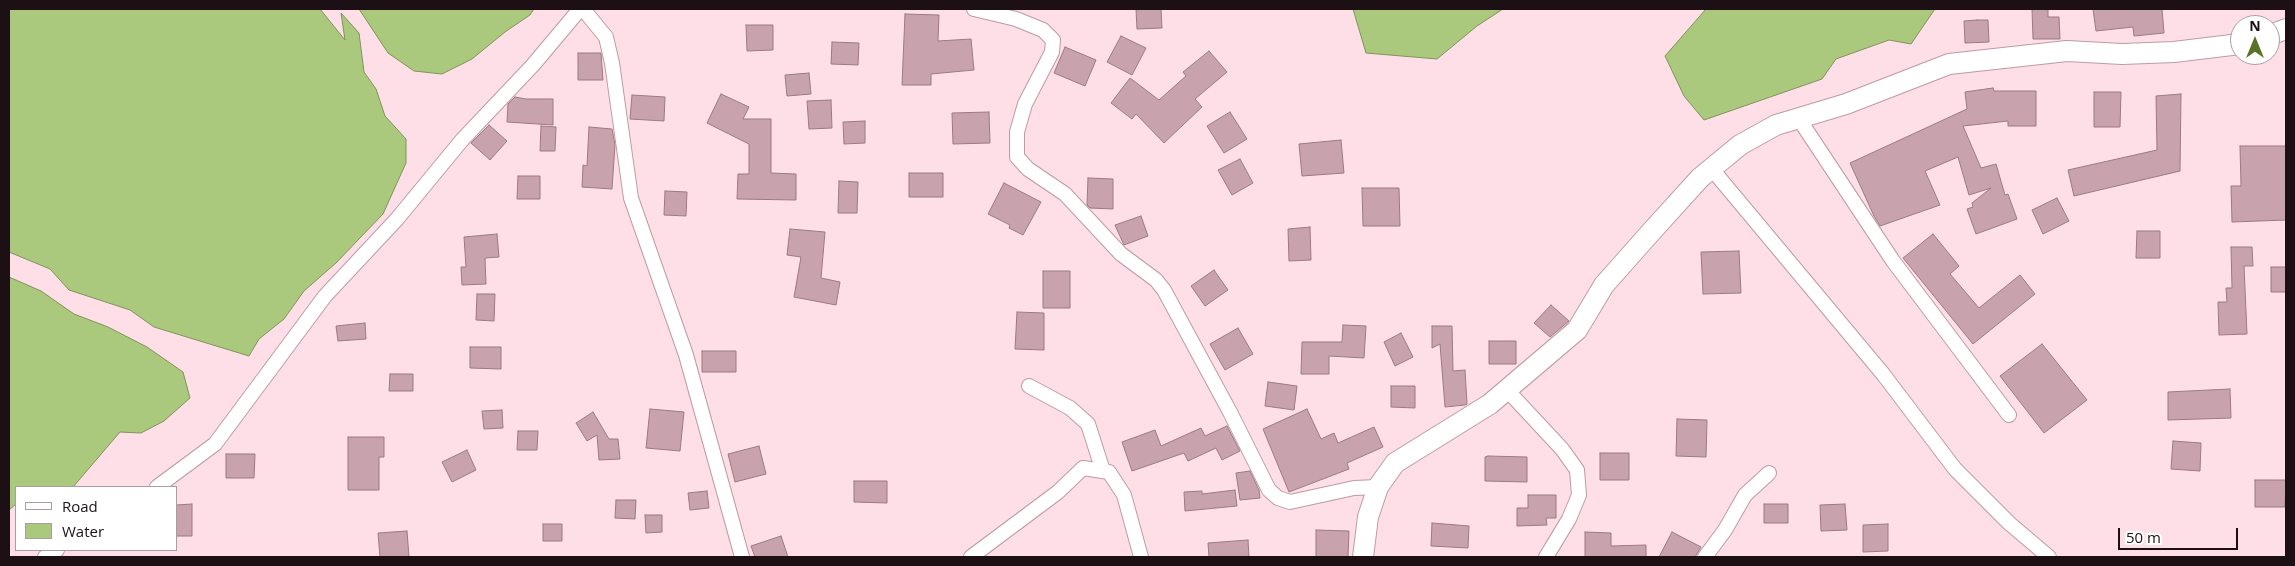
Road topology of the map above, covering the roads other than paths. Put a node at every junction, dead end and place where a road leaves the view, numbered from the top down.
1 (582, 9) edge
2 (974, 9) edge
3 (2230, 45) edge
4 (1799, 119) junction
5 (1711, 168) junction
6 (1029, 386) dead end
7 (1507, 390) junction
8 (2009, 415) dead end
9 (1102, 471) junction
10 (1769, 474) dead end
11 (158, 486) edge
12 (1378, 487) junction
13 (742, 557) edge
14 (971, 557) edge
15 (1141, 557) edge
16 (1363, 557) edge
17 (1546, 557) edge
18 (1706, 557) edge
19 (2049, 557) edge

1 - 11 street
1 - 13 street
2 - 12 street
3 - 4 main road
4 - 5 main road
4 - 8 street
5 - 7 main road
5 - 19 street
6 - 9 street
7 - 12 main road
7 - 17 street
9 - 14 street
9 - 15 street
10 - 18 street
12 - 16 main road

